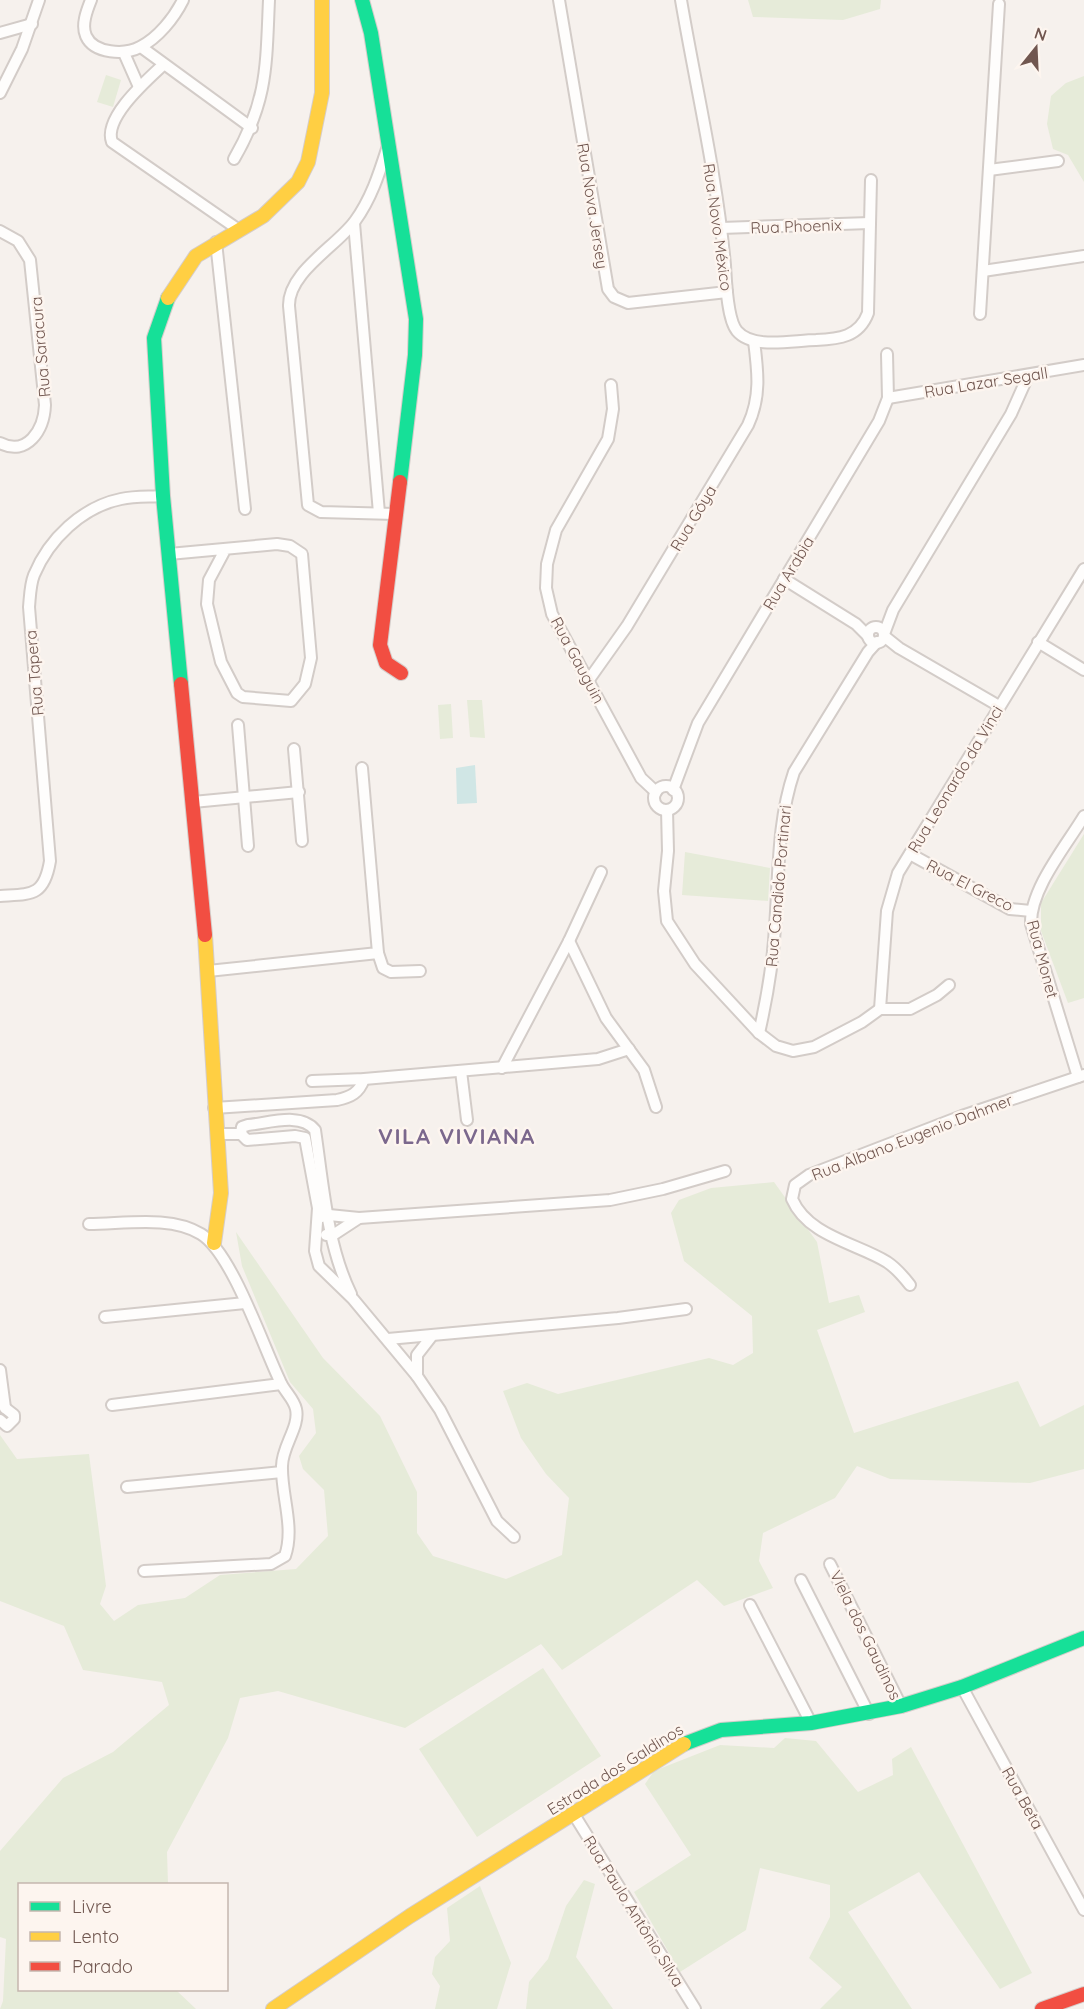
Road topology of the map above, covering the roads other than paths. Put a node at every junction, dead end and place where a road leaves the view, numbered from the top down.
1 (39, 0) edge
2 (91, 0) edge
3 (183, 0) edge
4 (269, 0) edge
5 (322, 0) edge
6 (362, 0) edge
7 (559, 0) edge
8 (681, 0) edge
9 (999, 4) dead end
10 (32, 24) junction
11 (0, 33) edge
12 (141, 47) junction
13 (124, 53) junction
14 (163, 65) junction
15 (139, 87) junction
16 (0, 93) edge
17 (252, 128) junction
18 (388, 143) junction
19 (234, 159) dead end
20 (1058, 162) dead end
21 (989, 170) junction
22 (871, 180) dead end
23 (354, 222) junction
24 (870, 223) junction
25 (722, 228) junction
26 (238, 230) junction
27 (0, 231) edge
28 (216, 242) junction
29 (1084, 256) edge
30 (983, 271) junction
31 (727, 292) junction
32 (980, 314) dead end
33 (754, 341) junction
34 (887, 354) dead end
35 (1084, 365) edge
36 (1028, 376) junction
37 (1006, 380) junction
38 (611, 385) dead end
39 (888, 398) junction
40 (1016, 401) junction
41 (0, 443) edge
42 (163, 496) junction
43 (244, 509) dead end
44 (379, 513) junction
45 (395, 514) junction
46 (225, 550) junction
47 (169, 554) junction
48 (1084, 569) edge
49 (784, 579) junction
50 (876, 636) junction
51 (1038, 642) junction
52 (1084, 670) edge
53 (401, 673) dead end
54 (588, 681) junction
55 (999, 706) junction
56 (238, 726) dead end
57 (294, 749) dead end
58 (362, 768) dead end
59 (673, 790) junction
60 (299, 792) junction
61 (656, 792) junction
62 (244, 796) junction
63 (193, 802) junction
64 (667, 810) junction
65 (1084, 816) edge
66 (302, 841) dead end
67 (248, 846) dead end
68 (910, 854) junction
69 (601, 872) dead end
70 (0, 896) edge
71 (1031, 911) junction
72 (569, 941) junction
73 (378, 953) junction
74 (208, 971) junction
75 (420, 971) dead end
76 (949, 985) dead end
77 (880, 1009) junction
78 (759, 1033) junction
79 (629, 1049) junction
80 (502, 1068) junction
81 (461, 1071) junction
82 (1081, 1076) edge
83 (364, 1079) junction
84 (312, 1081) dead end
85 (656, 1107) dead end
86 (214, 1108) junction
87 (467, 1120) dead end
88 (255, 1124) junction
89 (217, 1134) junction
90 (241, 1134) junction
91 (257, 1140) junction
92 (725, 1171) dead end
93 (323, 1216) junction
94 (359, 1218) junction
95 (89, 1224) dead end
96 (317, 1233) junction
97 (333, 1235) junction
98 (214, 1243) junction
99 (319, 1266) junction
100 (339, 1269) junction
101 (910, 1285) dead end
102 (353, 1299) junction
103 (245, 1303) junction
104 (686, 1309) dead end
105 (105, 1317) dead end
106 (431, 1337) junction
107 (388, 1339) junction
108 (0, 1370) edge
109 (417, 1376) junction
110 (281, 1384) junction
111 (112, 1405) dead end
112 (3, 1410) edge
113 (0, 1420) edge
114 (282, 1472) junction
115 (128, 1487) dead end
116 (514, 1536) dead end
117 (830, 1564) dead end
118 (144, 1571) dead end
119 (801, 1580) dead end
120 (750, 1605) dead end
121 (1083, 1642) edge
122 (962, 1687) junction
123 (901, 1706) junction
124 (869, 1713) junction
125 (812, 1723) junction
126 (573, 1814) junction
127 (1084, 1910) edge
128 (1084, 1994) edge
129 (273, 2009) edge
130 (695, 2009) edge
131 (1042, 2009) edge

1 - 10 street
2 - 13 street
3 - 12 street
4 - 17 street
5 - 26 street
6 - 18 street
7 - 31 street, Rua Nova Jersey
8 - 25 street, Rua Novo México
9 - 21 street
10 - 11 street
10 - 16 street
12 - 13 street
12 - 14 street
13 - 15 street
14 - 15 street
14 - 17 street
15 - 26 street
17 - 19 street
18 - 23 street
18 - 45 street
20 - 21 street
21 - 30 street
22 - 24 street
23 - 44 street
23 - 44 street
24 - 25 street, Rua Phoenix
24 - 33 street
25 - 31 street, Rua Novo México
26 - 28 street
27 - 41 street, Rua Saracura
28 - 42 street
28 - 43 street
29 - 30 street
30 - 32 street
31 - 33 street, Rua Novo México
33 - 54 street, Rua Góya
34 - 39 street, Rua Arabia
35 - 36 street, Rua Lazar Segall
36 - 37 street, Rua Lazar Segall
36 - 40 street, Rua Candido Portinari
37 - 39 street, Rua Lazar Segall
37 - 40 street
38 - 54 street, Rua Gauguin
39 - 49 street, Rua Arabia
40 - 50 street, Rua Candido Portinari
42 - 47 street
42 - 70 street, Rua Tapera
44 - 45 street
45 - 53 street
46 - 46 street
46 - 47 street
47 - 63 street
48 - 51 street, Rua Leonardo da Vinci
49 - 50 street
49 - 59 street, Rua Arabia
50 - 55 street
50 - 78 street, Rua Candido Portinari
51 - 52 street
51 - 55 street, Rua Leonardo da Vinci
54 - 61 street, Rua Gauguin
55 - 68 street, Rua Leonardo da Vinci
56 - 62 street
57 - 60 street
58 - 73 street
59 - 61 street
59 - 64 street, Rua Arabia
60 - 62 street
60 - 66 street
61 - 64 street
62 - 63 street
62 - 67 street
63 - 74 street
64 - 78 street, Rua Arabia
65 - 71 street, Rua Monet
68 - 71 street, Rua El Greco
68 - 77 street, Rua Leonardo da Vinci
69 - 72 street
71 - 82 street, Rua Monet
72 - 79 street
72 - 80 street
73 - 74 street
73 - 75 street
74 - 86 street
76 - 77 street
77 - 78 street
79 - 80 street
79 - 85 street
80 - 81 street
81 - 83 street
81 - 87 street
82 - 101 street, Rua Albano Eugenio Dahmer
83 - 84 street
83 - 86 street
86 - 89 street
88 - 90 street
88 - 91 street
88 - 93 street
89 - 90 street
89 - 98 street
90 - 91 street
91 - 93 street
92 - 94 street
93 - 94 street
93 - 96 street
93 - 97 street
94 - 97 street
95 - 98 street
96 - 97 street
96 - 99 street
97 - 100 street
98 - 103 street
99 - 100 street
99 - 102 street
100 - 102 street
102 - 107 street
103 - 105 street
103 - 110 street
104 - 106 street
106 - 107 street
106 - 109 street
107 - 109 street
108 - 112 street
109 - 116 street
110 - 111 street
110 - 114 street
112 - 113 street
114 - 115 street
114 - 118 street
117 - 123 street, Viela dos Gaudinos
119 - 124 street
120 - 125 street
121 - 122 street, Estrada dos Galdinos
122 - 123 street, Estrada dos Galdinos
122 - 127 street, Rua Beta
123 - 124 street, Estrada dos Galdinos
124 - 125 street, Estrada dos Galdinos
125 - 126 street, Estrada dos Galdinos
126 - 129 street, Estrada dos Galdinos
126 - 130 street, Rua Paulo Antônio Silva
128 - 131 street

